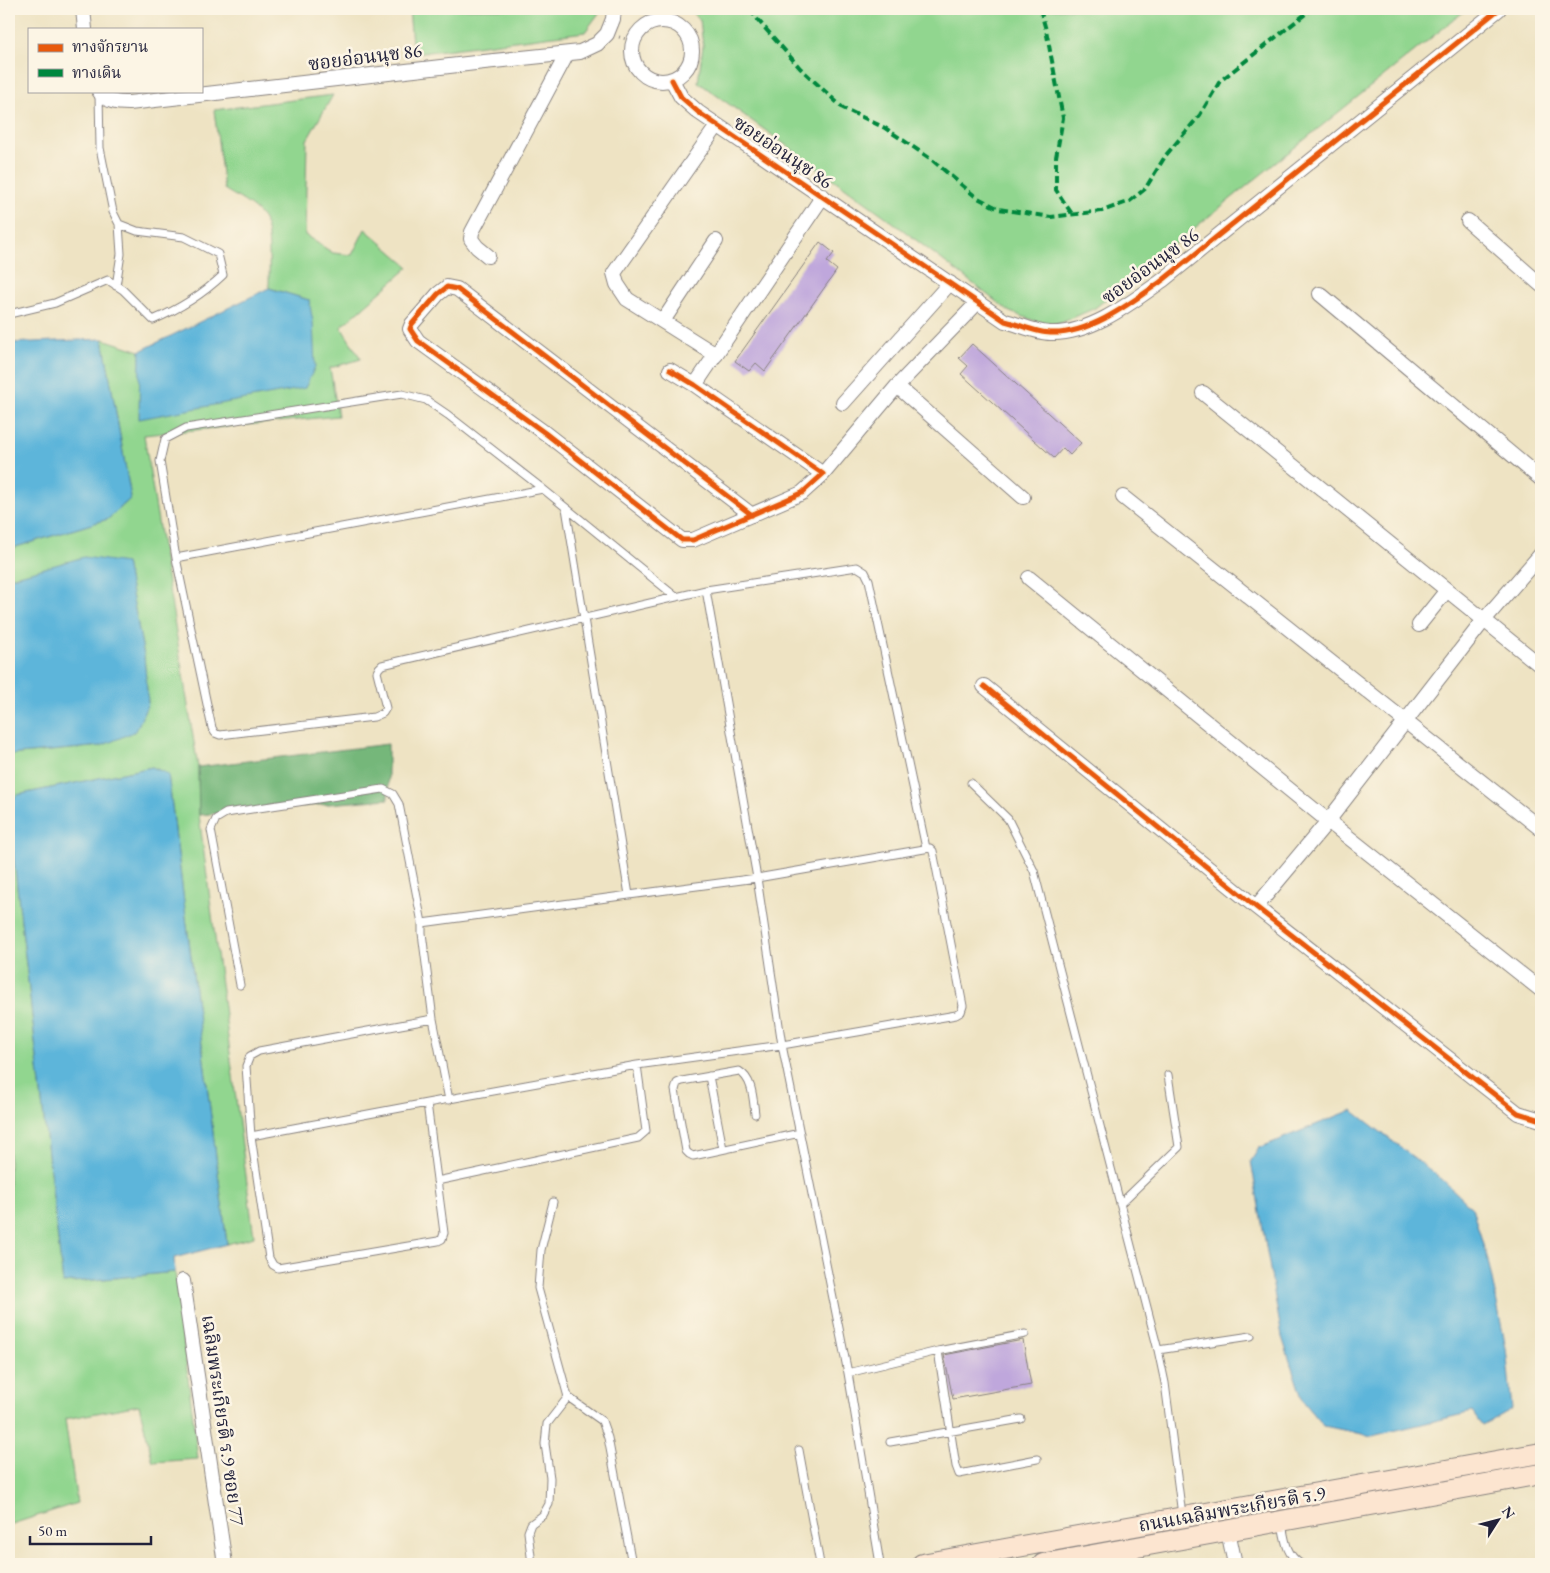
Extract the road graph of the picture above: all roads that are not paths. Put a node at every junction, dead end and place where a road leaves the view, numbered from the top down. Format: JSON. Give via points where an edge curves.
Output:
{"nodes":[{"id":1,"x":83,"y":9,"type":"edge"},
{"id":2,"x":614,"y":9,"type":"edge"},
{"id":3,"x":1499,"y":9,"type":"edge"},
{"id":4,"x":86,"y":28,"type":"edge"},
{"id":5,"x":567,"y":54,"type":"junction"},
{"id":6,"x":672,"y":80,"type":"junction"},
{"id":7,"x":99,"y":92,"type":"edge"},
{"id":8,"x":100,"y":92,"type":"edge"},
{"id":9,"x":717,"y":126,"type":"junction"},
{"id":10,"x":823,"y":196,"type":"junction"},
{"id":11,"x":1468,"y":221,"type":"dead end"},
{"id":12,"x":119,"y":224,"type":"junction"},
{"id":13,"x":716,"y":241,"type":"dead end"},
{"id":14,"x":488,"y":256,"type":"dead end"},
{"id":15,"x":950,"y":283,"type":"junction"},
{"id":16,"x":1541,"y":285,"type":"edge"},
{"id":17,"x":116,"y":286,"type":"junction"},
{"id":18,"x":1320,"y":294,"type":"dead end"},
{"id":19,"x":978,"y":302,"type":"junction"},
{"id":20,"x":9,"y":314,"type":"edge"},
{"id":21,"x":663,"y":321,"type":"junction"},
{"id":22,"x":716,"y":355,"type":"junction"},
{"id":23,"x":670,"y":370,"type":"dead end"},
{"id":24,"x":695,"y":385,"type":"junction"},
{"id":25,"x":897,"y":386,"type":"junction"},
{"id":26,"x":1203,"y":393,"type":"dead end"},
{"id":27,"x":843,"y":403,"type":"dead end"},
{"id":28,"x":822,"y":474,"type":"junction"},
{"id":29,"x":1541,"y":479,"type":"edge"},
{"id":30,"x":543,"y":489,"type":"junction"},
{"id":31,"x":1024,"y":496,"type":"dead end"},
{"id":32,"x":1123,"y":497,"type":"dead end"},
{"id":33,"x":566,"y":508,"type":"junction"},
{"id":34,"x":752,"y":515,"type":"junction"},
{"id":35,"x":1541,"y":554,"type":"edge"},
{"id":36,"x":176,"y":558,"type":"junction"},
{"id":37,"x":1029,"y":578,"type":"dead end"},
{"id":38,"x":706,"y":590,"type":"junction"},
{"id":39,"x":1447,"y":590,"type":"junction"},
{"id":40,"x":676,"y":597,"type":"junction"},
{"id":41,"x":584,"y":618,"type":"junction"},
{"id":42,"x":1484,"y":620,"type":"junction"},
{"id":43,"x":1419,"y":625,"type":"dead end"},
{"id":44,"x":1541,"y":666,"type":"edge"},
{"id":45,"x":984,"y":686,"type":"dead end"},
{"id":46,"x":1405,"y":722,"type":"junction"},
{"id":47,"x":971,"y":783,"type":"dead end"},
{"id":48,"x":1328,"y":821,"type":"junction"},
{"id":49,"x":1541,"y":829,"type":"edge"},
{"id":50,"x":926,"y":848,"type":"junction"},
{"id":51,"x":758,"y":878,"type":"junction"},
{"id":52,"x":630,"y":896,"type":"junction"},
{"id":53,"x":1256,"y":908,"type":"junction"},
{"id":54,"x":422,"y":923,"type":"junction"},
{"id":55,"x":240,"y":985,"type":"dead end"},
{"id":56,"x":1541,"y":990,"type":"edge"},
{"id":57,"x":433,"y":1019,"type":"junction"},
{"id":58,"x":782,"y":1045,"type":"junction"},
{"id":59,"x":637,"y":1066,"type":"junction"},
{"id":60,"x":1168,"y":1075,"type":"dead end"},
{"id":61,"x":709,"y":1076,"type":"junction"},
{"id":62,"x":449,"y":1100,"type":"junction"},
{"id":63,"x":427,"y":1103,"type":"junction"},
{"id":64,"x":755,"y":1114,"type":"dead end"},
{"id":65,"x":1541,"y":1120,"type":"edge"},
{"id":66,"x":800,"y":1133,"type":"junction"},
{"id":67,"x":250,"y":1136,"type":"junction"},
{"id":68,"x":723,"y":1150,"type":"junction"},
{"id":69,"x":437,"y":1181,"type":"junction"},
{"id":70,"x":553,"y":1202,"type":"dead end"},
{"id":71,"x":1120,"y":1204,"type":"junction"},
{"id":72,"x":183,"y":1281,"type":"dead end"},
{"id":73,"x":1026,"y":1334,"type":"dead end"},
{"id":74,"x":1251,"y":1336,"type":"dead end"},
{"id":75,"x":1158,"y":1350,"type":"junction"},
{"id":76,"x":938,"y":1352,"type":"junction"},
{"id":77,"x":848,"y":1373,"type":"junction"},
{"id":78,"x":568,"y":1397,"type":"junction"},
{"id":79,"x":1021,"y":1419,"type":"dead end"},
{"id":80,"x":950,"y":1433,"type":"junction"},
{"id":81,"x":890,"y":1442,"type":"dead end"},
{"id":82,"x":799,"y":1450,"type":"dead end"},
{"id":83,"x":1541,"y":1453,"type":"edge"},
{"id":84,"x":1037,"y":1459,"type":"dead end"},
{"id":85,"x":1541,"y":1474,"type":"edge"},
{"id":86,"x":1183,"y":1518,"type":"junction"},
{"id":87,"x":1281,"y":1521,"type":"junction"},
{"id":88,"x":1228,"y":1531,"type":"junction"},
{"id":89,"x":225,"y":1564,"type":"edge"},
{"id":90,"x":532,"y":1564,"type":"edge"},
{"id":91,"x":632,"y":1564,"type":"edge"},
{"id":92,"x":820,"y":1564,"type":"edge"},
{"id":93,"x":880,"y":1564,"type":"edge"},
{"id":94,"x":922,"y":1564,"type":"edge"},
{"id":95,"x":1043,"y":1564,"type":"edge"},
{"id":96,"x":1235,"y":1564,"type":"edge"},
{"id":97,"x":1302,"y":1564,"type":"edge"}],
"edges":[{"from":1,"to":4,"type":"street"},
{"from":2,"to":5,"type":"street","name":"ซอยอ่อนนุช 86","via":[[613,19],[602,39],[580,52]]},
{"from":3,"to":19,"type":"street","name":"ซอยอ่อนนุช 86","via":[[1163,280],[1118,311],[1076,330],[1049,333],[1005,321]]},
{"from":5,"to":8,"type":"street","name":"ซอยอ่อนนุช 86","via":[[129,103],[117,103]]},
{"from":5,"to":14,"type":"street","via":[[472,232],[471,239]]},
{"from":6,"to":6,"type":"street","via":[[652,80],[637,69],[631,50],[645,25],[665,21],[675,23],[691,43],[692,58],[688,68]]},
{"from":6,"to":9,"type":"street","name":"ซอยอ่อนนุช 86","via":[[681,97]]},
{"from":7,"to":12,"type":"lane","via":[[100,148],[113,212]]},
{"from":9,"to":10,"type":"street","name":"ซอยอ่อนนุช 86"},
{"from":9,"to":21,"type":"street","via":[[614,273],[627,299]]},
{"from":10,"to":15,"type":"street","name":"ซอยอ่อนนุช 86"},
{"from":10,"to":22,"type":"street"},
{"from":11,"to":16,"type":"street"},
{"from":12,"to":17,"type":"lane","via":[[121,254]]},
{"from":12,"to":17,"type":"lane","via":[[137,231],[184,237],[218,254],[223,274],[180,308],[153,320]]},
{"from":13,"to":21,"type":"street"},
{"from":15,"to":19,"type":"street","name":"ซอยอ่อนนุช 86"},
{"from":15,"to":27,"type":"street"},
{"from":17,"to":20,"type":"lane","via":[[108,280],[55,303]]},
{"from":18,"to":29,"type":"street"},
{"from":19,"to":25,"type":"street"},
{"from":21,"to":22,"type":"street"},
{"from":22,"to":24,"type":"street"},
{"from":23,"to":24,"type":"street"},
{"from":24,"to":28,"type":"street"},
{"from":25,"to":28,"type":"street"},
{"from":25,"to":31,"type":"street"},
{"from":26,"to":39,"type":"street"},
{"from":28,"to":34,"type":"street","via":[[802,493]]},
{"from":30,"to":33,"type":"lane"},
{"from":30,"to":36,"type":"lane"},
{"from":30,"to":36,"type":"lane","via":[[426,400],[402,394],[186,428],[166,439],[160,461]]},
{"from":32,"to":46,"type":"street"},
{"from":33,"to":40,"type":"lane"},
{"from":33,"to":41,"type":"lane"},
{"from":34,"to":34,"type":"street","via":[[457,289],[447,287],[412,324],[410,329],[418,341],[545,433],[682,540],[693,540]]},
{"from":35,"to":42,"type":"street"},
{"from":36,"to":41,"type":"lane","via":[[212,728],[220,735],[374,717],[386,708],[378,672],[382,666]]},
{"from":37,"to":48,"type":"street"},
{"from":38,"to":40,"type":"lane"},
{"from":38,"to":50,"type":"lane","via":[[857,567],[864,572],[869,580]]},
{"from":38,"to":51,"type":"lane"},
{"from":39,"to":42,"type":"street"},
{"from":39,"to":43,"type":"street"},
{"from":40,"to":41,"type":"lane"},
{"from":41,"to":52,"type":"lane"},
{"from":42,"to":44,"type":"street"},
{"from":42,"to":46,"type":"street"},
{"from":45,"to":53,"type":"street"},
{"from":46,"to":48,"type":"street"},
{"from":46,"to":49,"type":"street"},
{"from":47,"to":71,"type":"lane","via":[[1008,819],[1034,871]]},
{"from":48,"to":53,"type":"street"},
{"from":48,"to":56,"type":"street"},
{"from":50,"to":51,"type":"lane"},
{"from":50,"to":58,"type":"lane","via":[[933,851],[963,1006],[961,1012]]},
{"from":51,"to":52,"type":"lane"},
{"from":51,"to":58,"type":"lane"},
{"from":52,"to":54,"type":"lane"},
{"from":53,"to":65,"type":"street","via":[[1518,1113]]},
{"from":54,"to":55,"type":"lane","via":[[399,804],[393,794],[383,789],[226,813],[216,819],[211,830]]},
{"from":54,"to":57,"type":"lane"},
{"from":57,"to":62,"type":"lane"},
{"from":57,"to":67,"type":"lane","via":[[259,1051],[250,1056],[246,1066]]},
{"from":58,"to":59,"type":"lane"},
{"from":58,"to":66,"type":"lane"},
{"from":59,"to":62,"type":"lane"},
{"from":59,"to":69,"type":"lane","via":[[646,1131],[638,1138]]},
{"from":60,"to":71,"type":"lane","via":[[1179,1147]]},
{"from":61,"to":64,"type":"lane","via":[[739,1071],[744,1074],[750,1084]]},
{"from":61,"to":68,"type":"lane"},
{"from":61,"to":68,"type":"lane","via":[[682,1081],[675,1090],[686,1151],[694,1156]]},
{"from":62,"to":63,"type":"lane"},
{"from":63,"to":67,"type":"lane"},
{"from":63,"to":69,"type":"lane"},
{"from":66,"to":68,"type":"lane"},
{"from":66,"to":77,"type":"lane"},
{"from":67,"to":69,"type":"lane","via":[[269,1258],[278,1268],[438,1241],[444,1233]]},
{"from":70,"to":78,"type":"lane","via":[[541,1250],[538,1288]]},
{"from":71,"to":75,"type":"lane"},
{"from":72,"to":89,"type":"street","name":"เฉลิมพระเกียรติ ร.9 ซอย 77"},
{"from":73,"to":76,"type":"lane"},
{"from":74,"to":75,"type":"lane"},
{"from":75,"to":86,"type":"lane"},
{"from":76,"to":77,"type":"lane"},
{"from":76,"to":80,"type":"lane"},
{"from":77,"to":93,"type":"lane"},
{"from":78,"to":90,"type":"lane","via":[[547,1424],[549,1504],[543,1515],[530,1524]]},
{"from":78,"to":91,"type":"lane","via":[[602,1421]]},
{"from":79,"to":80,"type":"lane"},
{"from":80,"to":81,"type":"lane"},
{"from":80,"to":84,"type":"lane","via":[[959,1474]]},
{"from":82,"to":92,"type":"lane"},
{"from":83,"to":86,"type":"main road","name":"ถนนเฉลิมพระเกียรติ ร.9"},
{"from":85,"to":87,"type":"main road","name":"ถนนเฉลิมพระเกียรติ ร.9"},
{"from":86,"to":94,"type":"main road","name":"ถนนเฉลิมพระเกียรติ ร.9"},
{"from":87,"to":88,"type":"main road","name":"ถนนเฉลิมพระเกียรติ ร.9"},
{"from":87,"to":97,"type":"lane","via":[[1287,1550]]},
{"from":88,"to":95,"type":"main road","name":"ถนนเฉลิมพระเกียรติ ร.9"},
{"from":88,"to":96,"type":"street"}]}
